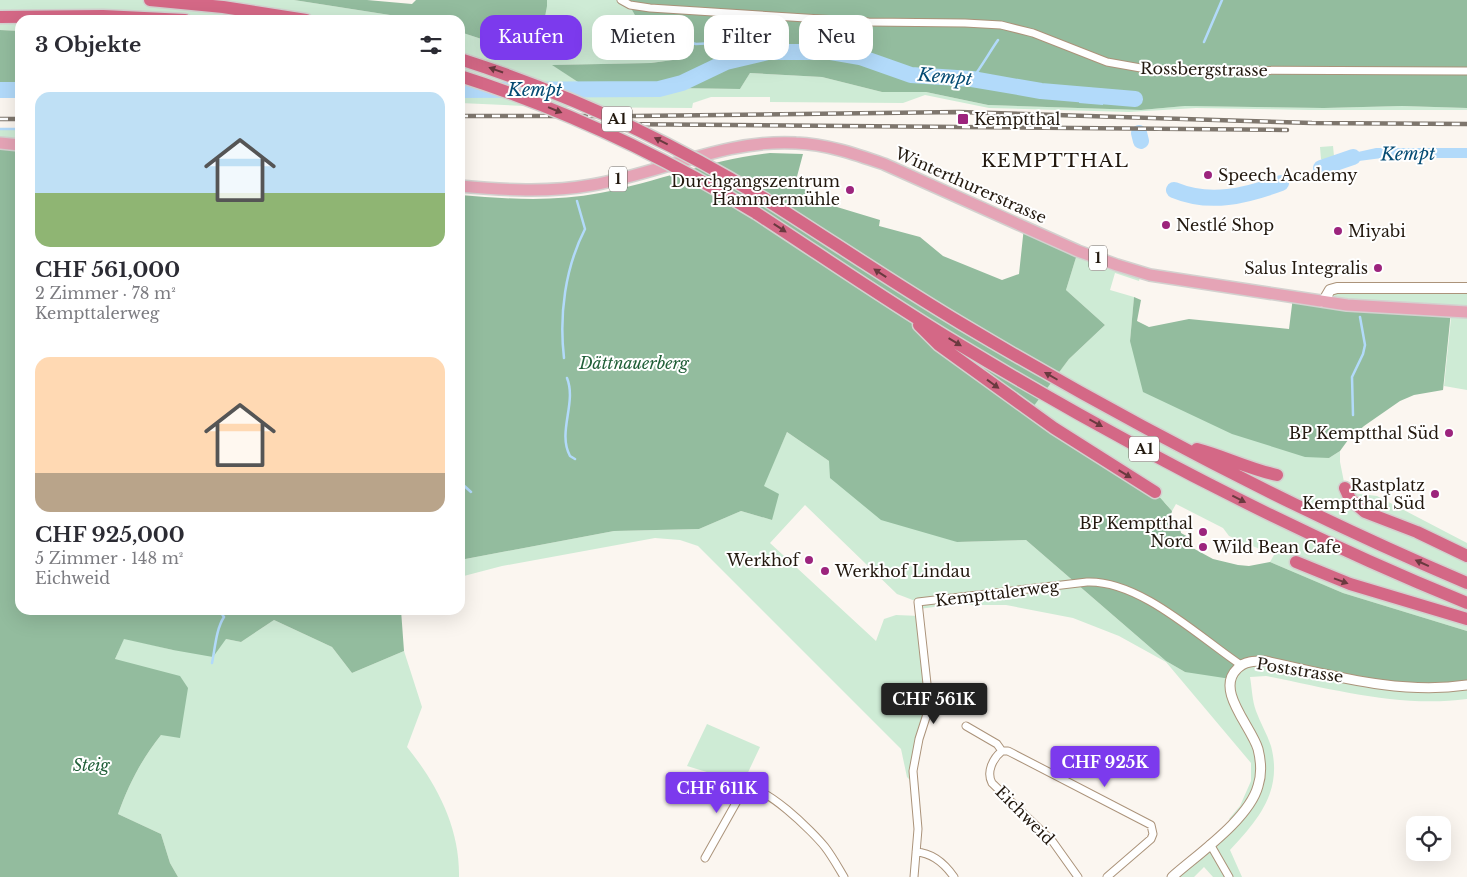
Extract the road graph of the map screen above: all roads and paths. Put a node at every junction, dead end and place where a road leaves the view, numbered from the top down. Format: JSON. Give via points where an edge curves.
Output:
{"nodes":[{"id":1,"x":150,"y":0,"type":"edge"},
{"id":2,"x":621,"y":0,"type":"edge"},
{"id":3,"x":274,"y":15,"type":"edge"},
{"id":4,"x":0,"y":17,"type":"edge"},
{"id":5,"x":15,"y":17,"type":"edge"},
{"id":6,"x":465,"y":61,"type":"edge"},
{"id":7,"x":1467,"y":71,"type":"edge"},
{"id":8,"x":465,"y":78,"type":"edge"},
{"id":9,"x":0,"y":143,"type":"edge"},
{"id":10,"x":15,"y":144,"type":"edge"},
{"id":11,"x":465,"y":186,"type":"edge"},
{"id":12,"x":1467,"y":288,"type":"edge"},
{"id":13,"x":1324,"y":302,"type":"junction"},
{"id":14,"x":899,"y":306,"type":"junction"},
{"id":15,"x":1467,"y":312,"type":"edge"},
{"id":16,"x":1171,"y":442,"type":"junction"},
{"id":17,"x":1277,"y":474,"type":"dead end"},
{"id":18,"x":1345,"y":488,"type":"dead end"},
{"id":19,"x":1155,"y":492,"type":"dead end"},
{"id":20,"x":1467,"y":556,"type":"edge"},
{"id":21,"x":1296,"y":562,"type":"dead end"},
{"id":22,"x":1467,"y":583,"type":"edge"},
{"id":23,"x":1467,"y":603,"type":"edge"},
{"id":24,"x":1467,"y":619,"type":"edge"},
{"id":25,"x":1241,"y":665,"type":"junction"},
{"id":26,"x":1467,"y":685,"type":"edge"},
{"id":27,"x":966,"y":726,"type":"dead end"},
{"id":28,"x":1002,"y":751,"type":"junction"},
{"id":29,"x":1210,"y":844,"type":"junction"},
{"id":30,"x":916,"y":852,"type":"junction"},
{"id":31,"x":705,"y":858,"type":"dead end"},
{"id":32,"x":844,"y":877,"type":"edge"},
{"id":33,"x":914,"y":877,"type":"edge"},
{"id":34,"x":954,"y":877,"type":"edge"},
{"id":35,"x":1078,"y":877,"type":"edge"},
{"id":36,"x":1107,"y":877,"type":"edge"},
{"id":37,"x":1172,"y":877,"type":"edge"},
{"id":38,"x":1229,"y":877,"type":"edge"}],
"edges":[{"from":1,"to":3,"type":"highway"},
{"from":2,"to":7,"type":"street","name":"Rossbergstrasse","via":[[650,8],[869,22],[1001,26],[1033,33],[1107,62],[1152,70]]},
{"from":4,"to":5,"type":"highway"},
{"from":16,"to":6,"type":"highway","number":"A1","one_way":true,"bridge":true,"via":[[962,324],[698,160],[612,117],[524,80]]},
{"from":8,"to":14,"type":"highway","number":"A1","one_way":true,"bridge":true,"via":[[540,104],[619,138],[690,174]]},
{"from":9,"to":10,"type":"main road"},
{"from":11,"to":13,"type":"main road","name":"Winterthurerstrasse","number":"1","via":[[520,190],[569,188],[628,177],[742,146],[812,144],[884,164],[1078,251],[1122,267],[1172,279]]},
{"from":12,"to":13,"type":"main road","via":[[1337,288],[1330,290]]},
{"from":13,"to":15,"type":"main road","name":"Winterthurerstrasse","number":"1"},
{"from":14,"to":19,"type":"highway","one_way":true,"via":[[939,345],[1014,400]]},
{"from":14,"to":23,"type":"highway","number":"A1","one_way":true,"via":[[1035,389],[1162,459],[1312,535]]},
{"from":16,"to":17,"type":"highway","number":"A1"},
{"from":22,"to":16,"type":"highway","number":"A1","one_way":true,"via":[[1306,510]]},
{"from":18,"to":20,"type":"highway","via":[[1350,499],[1364,512],[1423,534]]},
{"from":21,"to":24,"type":"highway","one_way":true,"via":[[1350,584]]},
{"from":25,"to":26,"type":"street","name":"Poststrasse","via":[[1265,661],[1405,688]]},
{"from":25,"to":29,"type":"street","name":"Poststrasse","via":[[1232,675],[1230,689],[1233,702],[1258,748],[1260,779],[1247,809]]},
{"from":25,"to":30,"type":"street","name":"Kempttalerweg","via":[[1168,612],[1122,588],[1103,583],[1087,582],[918,602],[929,702],[913,771],[917,806]]},
{"from":27,"to":28,"type":"street","via":[[997,744]]},
{"from":28,"to":35,"type":"street","name":"Eichweid","via":[[990,771],[992,783],[1053,842]]},
{"from":28,"to":36,"type":"street","via":[[1008,750],[1151,824],[1151,839]]},
{"from":29,"to":37,"type":"street","name":"Poststrasse"},
{"from":29,"to":38,"type":"street"},
{"from":30,"to":33,"type":"street","name":"Kempttalerweg"},
{"from":30,"to":34,"type":"street","via":[[936,858]]},
{"from":31,"to":32,"type":"street","via":[[747,788],[775,800],[798,819],[825,847]]}]}
